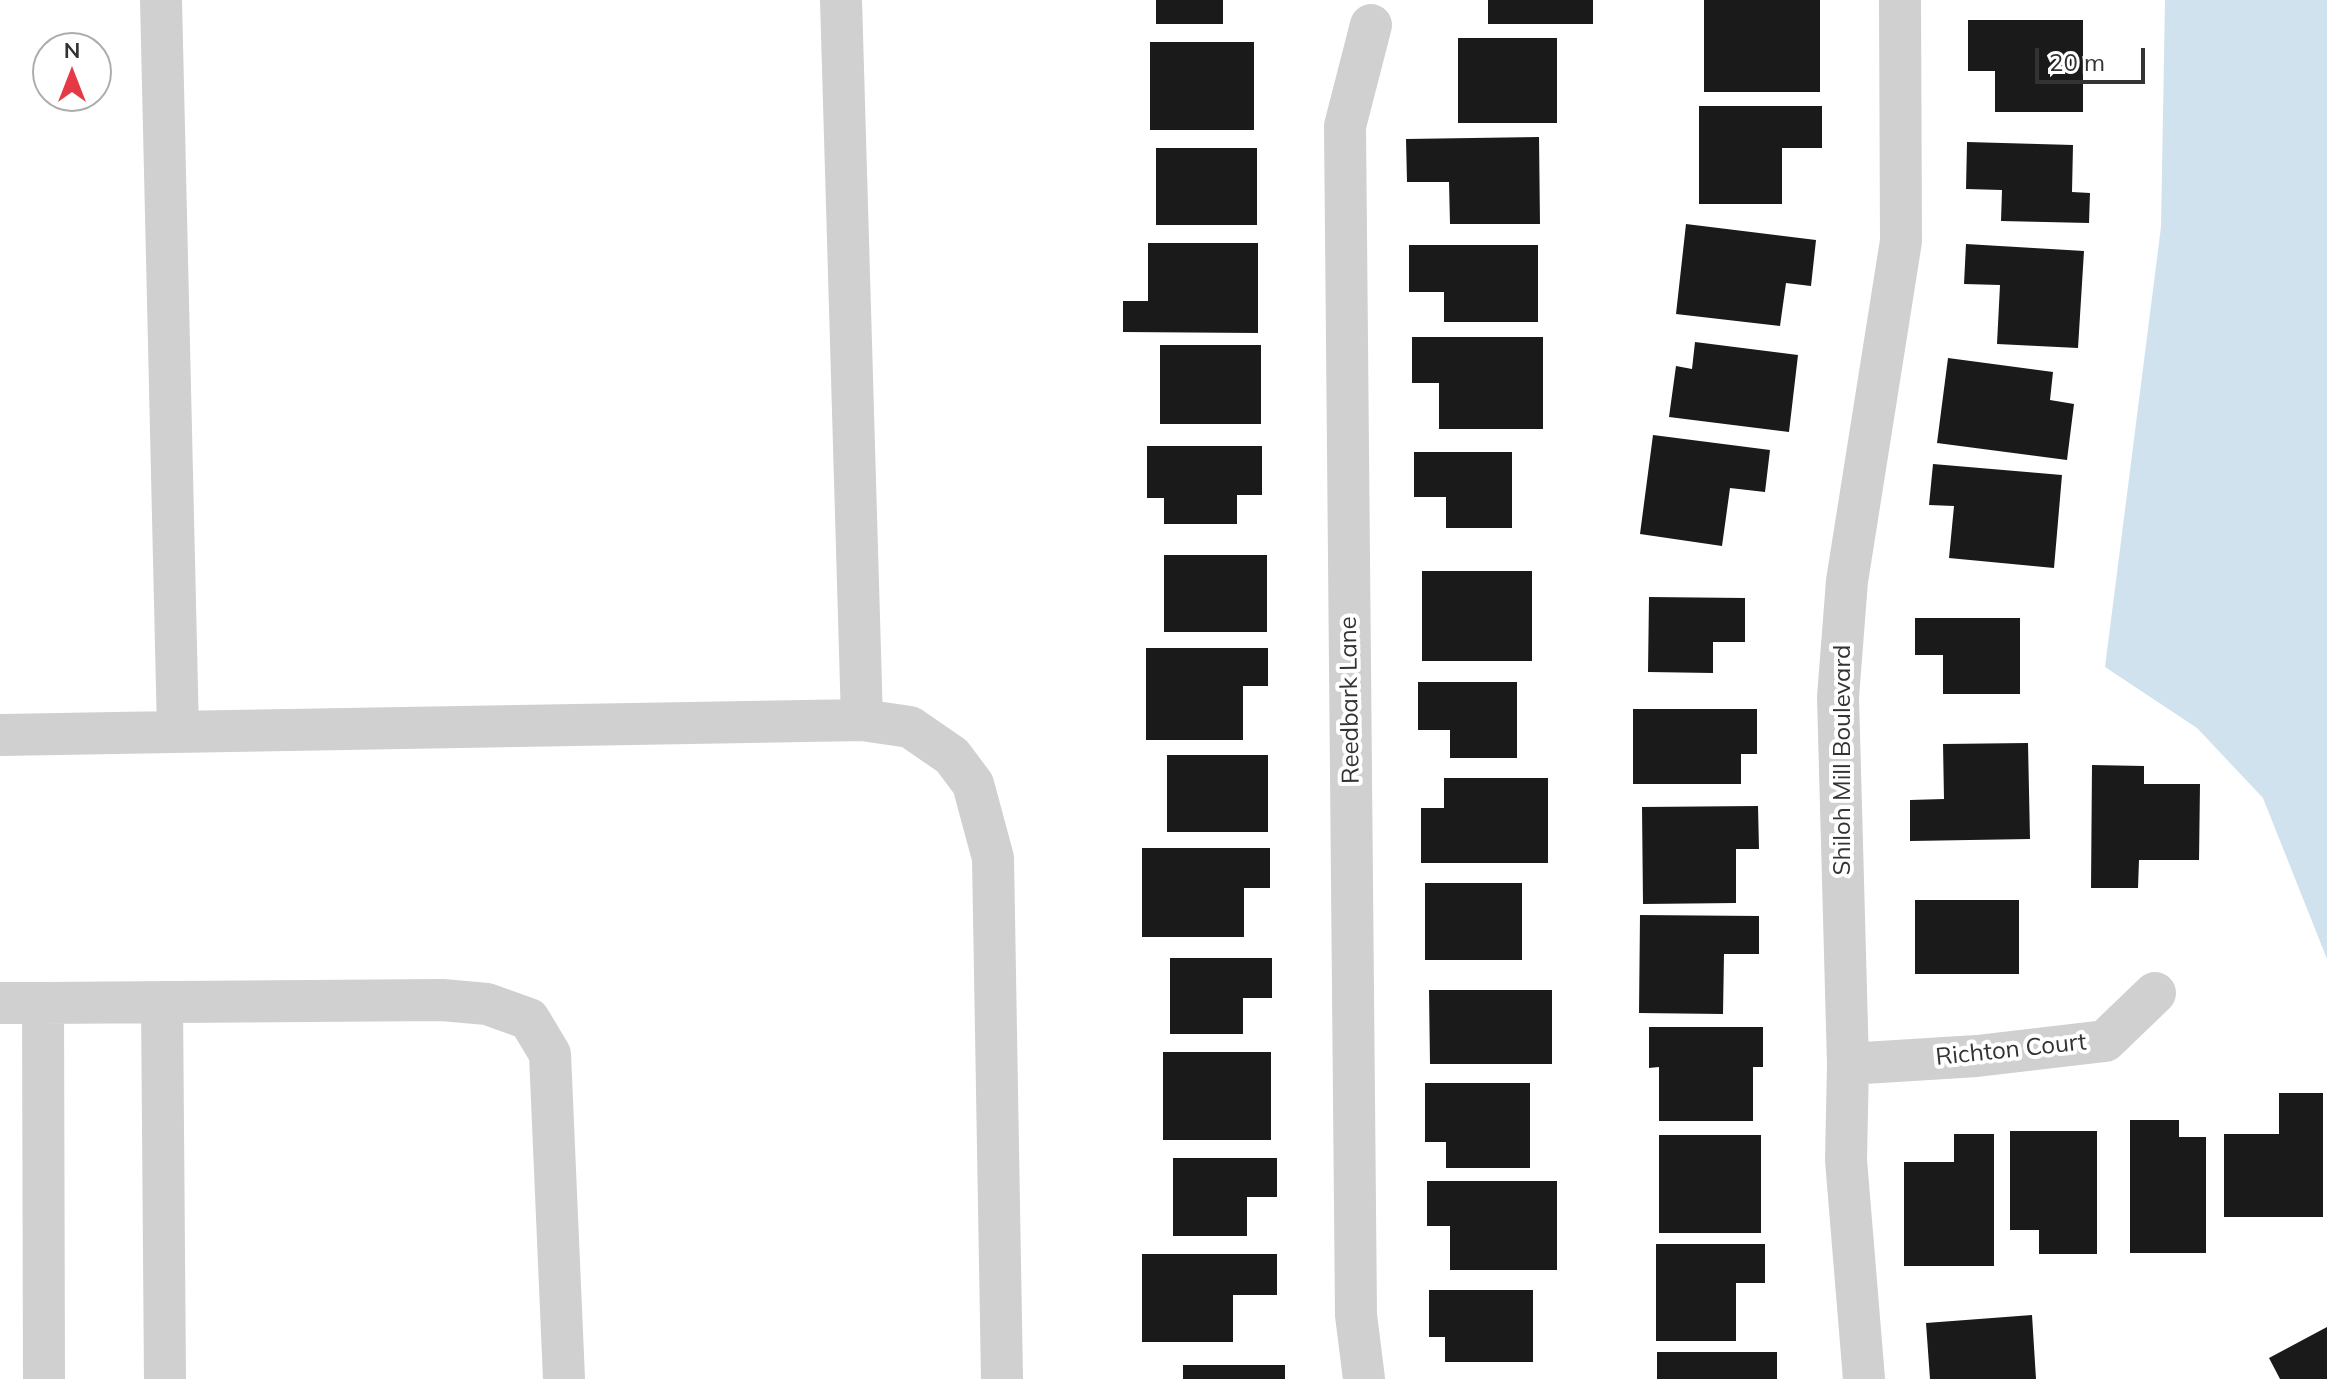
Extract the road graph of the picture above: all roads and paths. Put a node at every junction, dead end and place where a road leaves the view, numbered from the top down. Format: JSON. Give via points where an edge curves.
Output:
{"nodes":[{"id":1,"x":161,"y":0,"type":"edge"},
{"id":2,"x":841,"y":0,"type":"edge"},
{"id":3,"x":1900,"y":0,"type":"edge"},
{"id":4,"x":1371,"y":25,"type":"dead end"},
{"id":5,"x":862,"y":720,"type":"junction"},
{"id":6,"x":178,"y":732,"type":"junction"},
{"id":7,"x":1,"y":735,"type":"edge"},
{"id":8,"x":2155,"y":993,"type":"dead end"},
{"id":9,"x":162,"y":1002,"type":"junction"},
{"id":10,"x":0,"y":1003,"type":"edge"},
{"id":11,"x":43,"y":1003,"type":"junction"},
{"id":12,"x":1848,"y":1064,"type":"junction"},
{"id":13,"x":44,"y":1379,"type":"edge"},
{"id":14,"x":165,"y":1379,"type":"edge"},
{"id":15,"x":564,"y":1379,"type":"edge"},
{"id":16,"x":1002,"y":1379,"type":"edge"},
{"id":17,"x":1364,"y":1379,"type":"edge"},
{"id":18,"x":1864,"y":1379,"type":"edge"}],
"edges":[{"from":1,"to":6,"type":"street"},
{"from":2,"to":5,"type":"street"},
{"from":3,"to":12,"type":"street","name":"Shiloh Mill Boulevard","via":[[1901,241],[1847,581],[1838,697]]},
{"from":4,"to":17,"type":"street","name":"Reedbark Lane","via":[[1345,126],[1356,1315]]},
{"from":5,"to":6,"type":"street"},
{"from":5,"to":16,"type":"street","via":[[910,727],[952,756],[973,784],[993,858]]},
{"from":6,"to":7,"type":"street"},
{"from":8,"to":12,"type":"street","name":"Richton Court","via":[[2105,1041]]},
{"from":9,"to":11,"type":"street"},
{"from":9,"to":14,"type":"street"},
{"from":9,"to":15,"type":"street","via":[[442,1000],[487,1004],[529,1019],[550,1054]]},
{"from":10,"to":11,"type":"street"},
{"from":11,"to":13,"type":"street"},
{"from":12,"to":18,"type":"street","name":"Shiloh Mill Boulevard","via":[[1846,1160]]}]}
